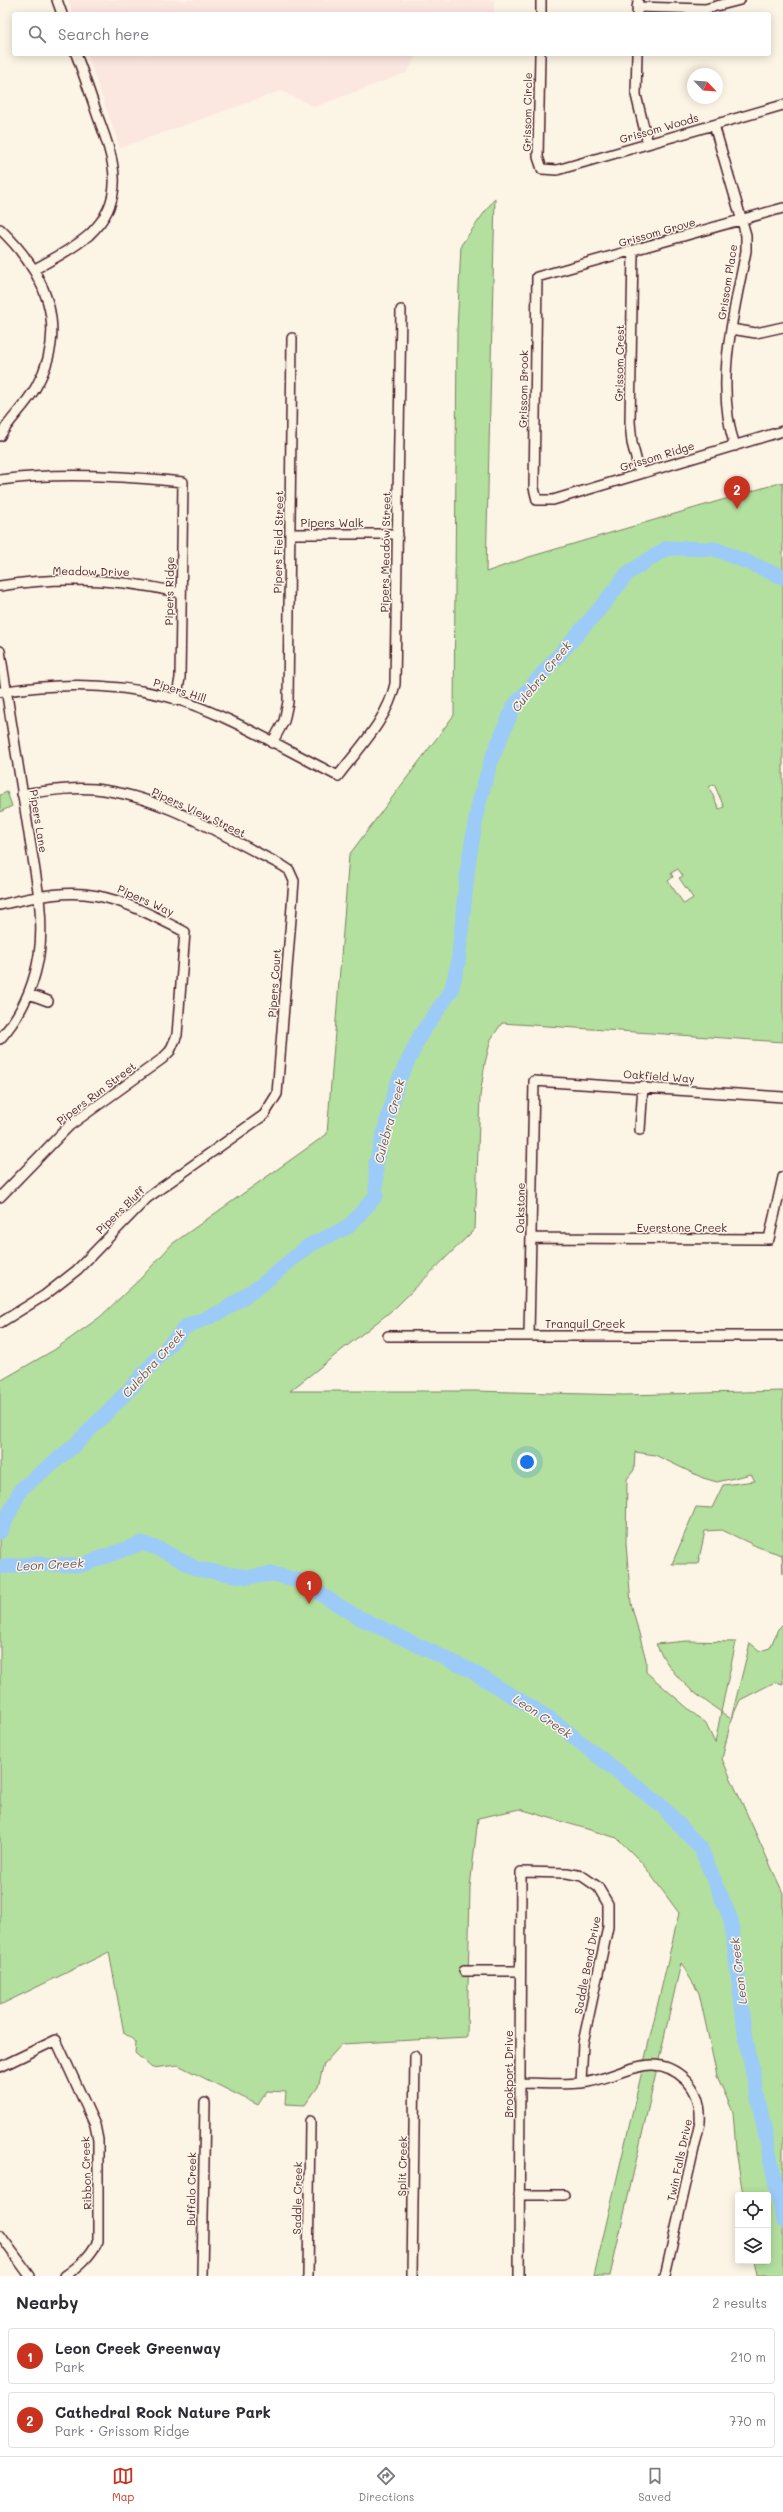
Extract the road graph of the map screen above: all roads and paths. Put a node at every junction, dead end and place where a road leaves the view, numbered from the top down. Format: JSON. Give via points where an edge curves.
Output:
{"nodes":[{"id":1,"x":57,"y":0,"type":"edge"},
{"id":2,"x":541,"y":0,"type":"edge"},
{"id":3,"x":740,"y":0,"type":"edge"},
{"id":4,"x":637,"y":7,"type":"edge"},
{"id":5,"x":61,"y":12,"type":"edge"},
{"id":6,"x":541,"y":12,"type":"edge"},
{"id":7,"x":77,"y":56,"type":"edge"},
{"id":8,"x":540,"y":56,"type":"edge"},
{"id":9,"x":637,"y":56,"type":"edge"},
{"id":10,"x":783,"y":105,"type":"edge"},
{"id":11,"x":714,"y":125,"type":"junction"},
{"id":12,"x":648,"y":144,"type":"junction"},
{"id":13,"x":542,"y":169,"type":"joint"},
{"id":14,"x":783,"y":208,"type":"edge"},
{"id":15,"x":743,"y":219,"type":"junction"},
{"id":16,"x":0,"y":229,"type":"edge"},
{"id":17,"x":633,"y":252,"type":"junction"},
{"id":18,"x":35,"y":269,"type":"junction"},
{"id":19,"x":536,"y":277,"type":"joint"},
{"id":20,"x":401,"y":310,"type":"dead end"},
{"id":21,"x":783,"y":327,"type":"edge"},
{"id":22,"x":731,"y":329,"type":"junction"},
{"id":23,"x":292,"y":338,"type":"dead end"},
{"id":24,"x":783,"y":431,"type":"edge"},
{"id":25,"x":0,"y":436,"type":"edge"},
{"id":26,"x":735,"y":446,"type":"junction"},
{"id":27,"x":640,"y":474,"type":"junction"},
{"id":28,"x":0,"y":480,"type":"edge"},
{"id":29,"x":537,"y":500,"type":"joint"},
{"id":30,"x":290,"y":534,"type":"junction"},
{"id":31,"x":398,"y":534,"type":"junction"},
{"id":32,"x":0,"y":586,"type":"edge"},
{"id":33,"x":181,"y":593,"type":"junction"},
{"id":34,"x":0,"y":652,"type":"edge"},
{"id":35,"x":3,"y":692,"type":"edge"},
{"id":36,"x":176,"y":700,"type":"junction"},
{"id":37,"x":272,"y":744,"type":"junction"},
{"id":38,"x":338,"y":776,"type":"joint"},
{"id":39,"x":22,"y":794,"type":"junction"},
{"id":40,"x":289,"y":870,"type":"joint"},
{"id":41,"x":38,"y":896,"type":"junction"},
{"id":42,"x":0,"y":906,"type":"edge"},
{"id":43,"x":29,"y":994,"type":"junction"},
{"id":44,"x":48,"y":1001,"type":"dead end"},
{"id":45,"x":0,"y":1039,"type":"edge"},
{"id":46,"x":174,"y":1043,"type":"joint"},
{"id":47,"x":534,"y":1081,"type":"joint"},
{"id":48,"x":643,"y":1086,"type":"junction"},
{"id":49,"x":783,"y":1097,"type":"edge"},
{"id":50,"x":275,"y":1100,"type":"joint"},
{"id":51,"x":640,"y":1130,"type":"dead end"},
{"id":52,"x":783,"y":1176,"type":"edge"},
{"id":53,"x":0,"y":1197,"type":"edge"},
{"id":54,"x":531,"y":1238,"type":"junction"},
{"id":55,"x":0,"y":1323,"type":"edge"},
{"id":56,"x":529,"y":1335,"type":"junction"},
{"id":57,"x":388,"y":1336,"type":"dead end"},
{"id":58,"x":783,"y":1336,"type":"edge"},
{"id":59,"x":521,"y":1872,"type":"joint"},
{"id":60,"x":464,"y":1970,"type":"dead end"},
{"id":61,"x":520,"y":1971,"type":"junction"},
{"id":62,"x":415,"y":2056,"type":"dead end"},
{"id":63,"x":0,"y":2067,"type":"edge"},
{"id":64,"x":520,"y":2083,"type":"junction"},
{"id":65,"x":580,"y":2083,"type":"junction"},
{"id":66,"x":205,"y":2103,"type":"dead end"},
{"id":67,"x":310,"y":2121,"type":"dead end"},
{"id":68,"x":519,"y":2195,"type":"junction"},
{"id":69,"x":564,"y":2195,"type":"dead end"},
{"id":70,"x":0,"y":2235,"type":"edge"},
{"id":71,"x":30,"y":2276,"type":"edge"},
{"id":72,"x":65,"y":2276,"type":"edge"},
{"id":73,"x":202,"y":2276,"type":"edge"},
{"id":74,"x":308,"y":2276,"type":"edge"},
{"id":75,"x":412,"y":2276,"type":"edge"},
{"id":76,"x":519,"y":2276,"type":"edge"},
{"id":77,"x":665,"y":2276,"type":"edge"}],
"edges":[{"from":1,"to":5,"type":"street"},
{"from":2,"to":6,"type":"street"},
{"from":3,"to":4,"type":"street","via":[[705,9]]},
{"from":7,"to":18,"type":"street","via":[[110,149],[114,187],[106,212],[92,232]]},
{"from":8,"to":13,"type":"street","name":"Grissom Circle","via":[[538,157]]},
{"from":9,"to":12,"type":"street","via":[[636,95]]},
{"from":10,"to":11,"type":"street","name":"Grissom Woods"},
{"from":11,"to":12,"type":"street","name":"Grissom Woods"},
{"from":11,"to":15,"type":"street","name":"Grissom Place"},
{"from":12,"to":13,"type":"street","name":"Grissom Woods","via":[[557,170]]},
{"from":14,"to":15,"type":"street","name":"Grissom Grove"},
{"from":15,"to":17,"type":"street","name":"Grissom Grove"},
{"from":15,"to":22,"type":"street","name":"Grissom Place","via":[[746,251]]},
{"from":16,"to":18,"type":"street"},
{"from":17,"to":19,"type":"street","name":"Grissom Grove"},
{"from":17,"to":27,"type":"street","name":"Grissom Crest","via":[[630,422],[632,443]]},
{"from":18,"to":25,"type":"street","via":[[48,303],[52,329],[50,348],[46,365],[35,388]]},
{"from":19,"to":29,"type":"street","name":"Grissom Brook","via":[[534,488]]},
{"from":20,"to":31,"type":"street","name":"Pipers Meadow Street"},
{"from":21,"to":22,"type":"street","via":[[756,333]]},
{"from":22,"to":26,"type":"street","name":"Grissom Place","via":[[727,402],[728,425]]},
{"from":23,"to":30,"type":"street","name":"Pipers Field Street"},
{"from":24,"to":26,"type":"street","name":"Grissom Ridge"},
{"from":26,"to":27,"type":"street","name":"Grissom Ridge"},
{"from":27,"to":29,"type":"street","name":"Grissom Ridge","via":[[553,500]]},
{"from":28,"to":33,"type":"street","name":"Pipers Ridge","via":[[109,475],[183,482]]},
{"from":30,"to":31,"type":"street","name":"Pipers Walk"},
{"from":30,"to":37,"type":"street","name":"Pipers Field Street","via":[[288,702],[284,721]]},
{"from":31,"to":38,"type":"street","name":"Pipers Meadow Street","via":[[396,676],[393,692],[383,715]]},
{"from":32,"to":33,"type":"street","name":"Meadow Drive","via":[[61,581],[111,581],[143,584]]},
{"from":33,"to":36,"type":"street","name":"Pipers Ridge","via":[[180,678]]},
{"from":34,"to":35,"type":"street","name":"Pipers Lane"},
{"from":35,"to":36,"type":"street","name":"Pipers Hill","via":[[59,685],[95,685],[130,689]]},
{"from":35,"to":39,"type":"street","name":"Pipers Lane"},
{"from":36,"to":37,"type":"street","name":"Pipers Hill","via":[[198,707]]},
{"from":37,"to":38,"type":"street","name":"Pipers Hill"},
{"from":39,"to":40,"type":"street","name":"Pipers View Street","via":[[70,788],[94,789],[141,798],[175,811]]},
{"from":39,"to":41,"type":"street","name":"Pipers Lane"},
{"from":40,"to":50,"type":"street","name":"Pipers Court","via":[[294,881]]},
{"from":41,"to":42,"type":"street","name":"Pipers Way"},
{"from":41,"to":43,"type":"street","name":"Pipers Lane","via":[[39,954]]},
{"from":41,"to":46,"type":"street","name":"Pipers Way","via":[[76,892],[105,896],[134,905],[186,932],[177,1035]]},
{"from":43,"to":44,"type":"street"},
{"from":43,"to":45,"type":"street","name":"Pipers Lane"},
{"from":46,"to":53,"type":"street","name":"Pipers Run Street","via":[[162,1059],[69,1126]]},
{"from":47,"to":48,"type":"street","name":"Oakfield Way"},
{"from":47,"to":54,"type":"street","name":"Oakstone"},
{"from":48,"to":49,"type":"street","name":"Oakfield Way"},
{"from":48,"to":51,"type":"street"},
{"from":50,"to":55,"type":"street","name":"Pipers Bluff","via":[[264,1115],[148,1198],[77,1270],[46,1295]]},
{"from":52,"to":54,"type":"street","name":"Everstone Creek","via":[[769,1239]]},
{"from":54,"to":56,"type":"street","name":"Oakstone"},
{"from":56,"to":57,"type":"street","name":"Tranquil Creek"},
{"from":56,"to":58,"type":"street","name":"Tranquil Creek"},
{"from":59,"to":61,"type":"street","name":"Brookport Drive"},
{"from":59,"to":65,"type":"street","name":"Saddle Bend Drive","via":[[576,1874],[593,1882],[608,1904],[609,1919],[583,2043]]},
{"from":60,"to":61,"type":"street"},
{"from":61,"to":64,"type":"street","name":"Brookport Drive"},
{"from":62,"to":75,"type":"street","name":"Split Creek"},
{"from":63,"to":72,"type":"street","name":"Ribbon Creek","via":[[56,2040],[92,2118],[98,2140],[98,2241],[84,2262]]},
{"from":64,"to":65,"type":"street","name":"Twin Falls Drive"},
{"from":64,"to":68,"type":"street","name":"Brookport Drive"},
{"from":65,"to":77,"type":"street","name":"Twin Falls Drive","via":[[641,2065],[657,2065],[670,2068],[681,2075],[695,2092],[701,2111],[700,2122]]},
{"from":66,"to":73,"type":"street","name":"Buffalo Creek"},
{"from":67,"to":74,"type":"street","name":"Saddle Creek"},
{"from":68,"to":69,"type":"street"},
{"from":68,"to":76,"type":"street","name":"Brookport Drive"},
{"from":70,"to":71,"type":"street"}]}
